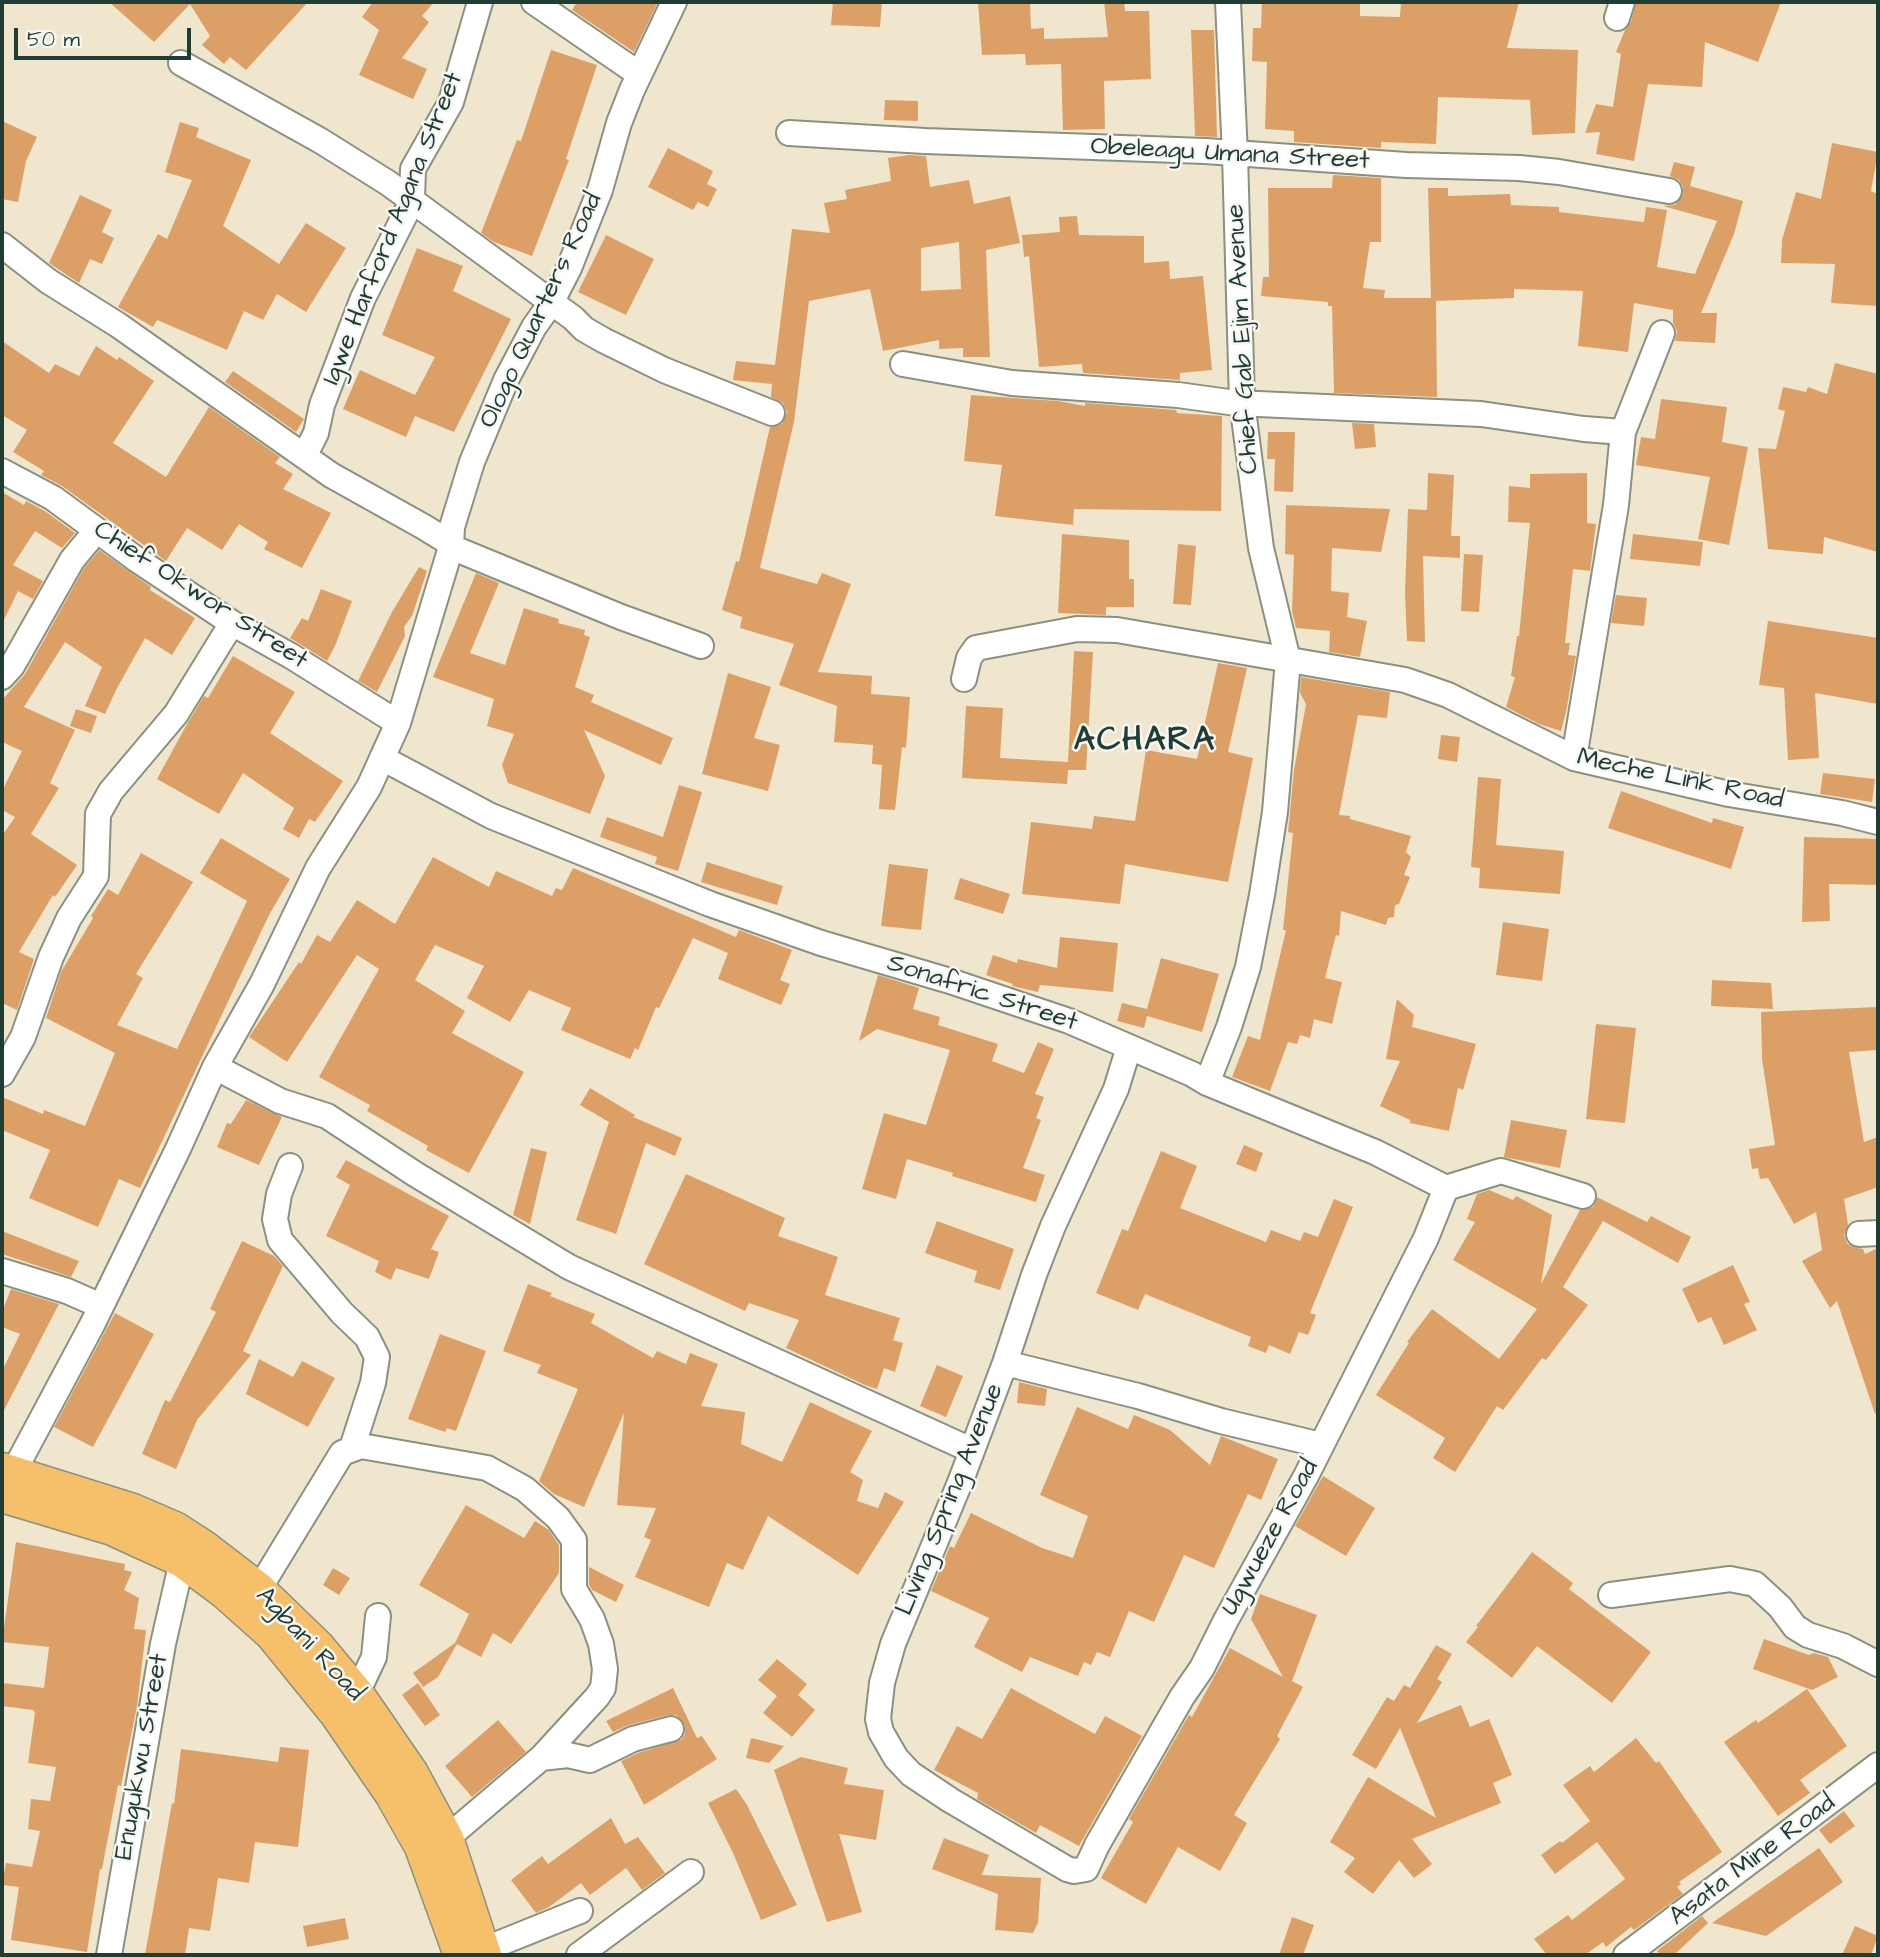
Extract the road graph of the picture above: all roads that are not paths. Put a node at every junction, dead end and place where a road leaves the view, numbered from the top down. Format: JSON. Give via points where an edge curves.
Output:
{"nodes":[{"id":1,"x":480,"y":2,"type":"edge"},
{"id":2,"x":534,"y":2,"type":"edge"},
{"id":3,"x":674,"y":2,"type":"edge"},
{"id":4,"x":1228,"y":2,"type":"edge"},
{"id":5,"x":181,"y":63,"type":"dead end"},
{"id":6,"x":639,"y":74,"type":"junction"},
{"id":7,"x":789,"y":133,"type":"dead end"},
{"id":8,"x":1235,"y":155,"type":"junction"},
{"id":9,"x":1668,"y":191,"type":"dead end"},
{"id":10,"x":412,"y":201,"type":"junction"},
{"id":11,"x":2,"y":245,"type":"edge"},
{"id":12,"x":551,"y":303,"type":"junction"},
{"id":13,"x":1662,"y":333,"type":"dead end"},
{"id":14,"x":903,"y":363,"type":"dead end"},
{"id":15,"x":1242,"y":402,"type":"junction"},
{"id":16,"x":772,"y":413,"type":"dead end"},
{"id":17,"x":1623,"y":432,"type":"junction"},
{"id":18,"x":305,"y":455,"type":"junction"},
{"id":19,"x":2,"y":471,"type":"edge"},
{"id":20,"x":96,"y":531,"type":"junction"},
{"id":21,"x":452,"y":547,"type":"junction"},
{"id":22,"x":232,"y":622,"type":"junction"},
{"id":23,"x":701,"y":646,"type":"dead end"},
{"id":24,"x":1288,"y":660,"type":"junction"},
{"id":25,"x":2,"y":677,"type":"edge"},
{"id":26,"x":964,"y":680,"type":"dead end"},
{"id":27,"x":398,"y":723,"type":"junction"},
{"id":28,"x":382,"y":758,"type":"junction"},
{"id":29,"x":1574,"y":758,"type":"junction"},
{"id":30,"x":1878,"y":822,"type":"edge"},
{"id":31,"x":1129,"y":1047,"type":"junction"},
{"id":32,"x":215,"y":1067,"type":"junction"},
{"id":33,"x":2,"y":1074,"type":"edge"},
{"id":34,"x":1208,"y":1083,"type":"junction"},
{"id":35,"x":290,"y":1166,"type":"dead end"},
{"id":36,"x":1446,"y":1188,"type":"junction"},
{"id":37,"x":1583,"y":1196,"type":"dead end"},
{"id":38,"x":2,"y":1271,"type":"edge"},
{"id":39,"x":101,"y":1307,"type":"junction"},
{"id":40,"x":1005,"y":1363,"type":"junction"},
{"id":41,"x":1321,"y":1446,"type":"junction"},
{"id":42,"x":352,"y":1448,"type":"junction"},
{"id":43,"x":971,"y":1450,"type":"junction"},
{"id":44,"x":5,"y":1482,"type":"edge"},
{"id":45,"x":182,"y":1561,"type":"junction"},
{"id":46,"x":259,"y":1588,"type":"junction"},
{"id":47,"x":1611,"y":1595,"type":"dead end"},
{"id":48,"x":378,"y":1616,"type":"dead end"},
{"id":49,"x":1878,"y":1664,"type":"edge"},
{"id":50,"x":357,"y":1693,"type":"junction"},
{"id":51,"x":671,"y":1730,"type":"dead end"},
{"id":52,"x":541,"y":1758,"type":"junction"},
{"id":53,"x":1878,"y":1765,"type":"edge"},
{"id":54,"x":447,"y":1838,"type":"junction"},
{"id":55,"x":1074,"y":1871,"type":"joint"},
{"id":56,"x":691,"y":1872,"type":"dead end"},
{"id":57,"x":580,"y":1911,"type":"dead end"},
{"id":58,"x":476,"y":1953,"type":"edge"},
{"id":59,"x":109,"y":1955,"type":"edge"},
{"id":60,"x":579,"y":1955,"type":"edge"},
{"id":61,"x":1626,"y":1955,"type":"edge"}],
"edges":[{"from":1,"to":10,"type":"street","name":"Igwe Harford Agana Street","via":[[452,102],[413,169]]},
{"from":2,"to":6,"type":"street"},
{"from":3,"to":6,"type":"street","name":"Ologo Quarters Road"},
{"from":4,"to":8,"type":"street","name":"Chief Gab Ejim Avenue"},
{"from":5,"to":10,"type":"street","via":[[321,141]]},
{"from":6,"to":12,"type":"street","name":"Ologo Quarters Road","via":[[618,123],[600,190]]},
{"from":7,"to":8,"type":"street","name":"Obeleagu Umana Street"},
{"from":8,"to":9,"type":"street","name":"Obeleagu Umana Street","via":[[1519,168]]},
{"from":8,"to":15,"type":"street","name":"Chief Gab Ejim Avenue"},
{"from":10,"to":12,"type":"street"},
{"from":10,"to":18,"type":"street","name":"Igwe Harford Agana Street","via":[[363,298]]},
{"from":11,"to":18,"type":"street"},
{"from":12,"to":16,"type":"street","via":[[584,329],[630,354]]},
{"from":12,"to":21,"type":"street","name":"Ologo Quarters Road","via":[[534,327],[489,418],[452,527]]},
{"from":13,"to":17,"type":"street"},
{"from":14,"to":15,"type":"street","via":[[1012,383]]},
{"from":15,"to":17,"type":"street","via":[[1481,414]]},
{"from":15,"to":24,"type":"street","name":"Chief Gab Ejim Avenue","via":[[1261,548]]},
{"from":17,"to":29,"type":"street","via":[[1616,505]]},
{"from":18,"to":21,"type":"street"},
{"from":19,"to":20,"type":"street","name":"Chief Okwor Street","via":[[53,498]]},
{"from":20,"to":22,"type":"street","name":"Chief Okwor Street"},
{"from":20,"to":25,"type":"street","via":[[72,560]]},
{"from":21,"to":23,"type":"street"},
{"from":21,"to":27,"type":"street","name":"Ologo Quarters Road"},
{"from":22,"to":27,"type":"street","name":"Chief Okwor Street"},
{"from":22,"to":33,"type":"street","via":[[176,714],[111,791],[99,814],[96,876],[69,918],[28,1025]]},
{"from":24,"to":26,"type":"street","name":"Meche Link Road","via":[[1117,630],[1077,629],[976,648]]},
{"from":24,"to":29,"type":"street","name":"Meche Link Road","via":[[1405,680],[1448,695]]},
{"from":24,"to":34,"type":"street","name":"Chief Gab Ejim Avenue","via":[[1275,812],[1248,967]]},
{"from":27,"to":28,"type":"street","name":"Ologo Quarters Road"},
{"from":28,"to":31,"type":"street","name":"Sonafric Street","via":[[491,816],[710,904],[1069,1021]]},
{"from":28,"to":32,"type":"street","name":"Ologo Quarters Road","via":[[318,869]]},
{"from":29,"to":30,"type":"street","name":"Meche Link Road"},
{"from":31,"to":34,"type":"street","name":"Sonafric Street"},
{"from":31,"to":40,"type":"street","name":"Living Spring Avenue","via":[[1116,1089],[1034,1275]]},
{"from":32,"to":39,"type":"street","name":"Ologo Quarters Road"},
{"from":32,"to":43,"type":"street","via":[[280,1101],[327,1116],[569,1267]]},
{"from":34,"to":36,"type":"street","name":"Sonafric Street"},
{"from":35,"to":42,"type":"street","via":[[275,1219],[280,1240],[367,1337],[377,1357]]},
{"from":36,"to":37,"type":"street","via":[[1501,1171]]},
{"from":36,"to":41,"type":"street","name":"Ugwueze Road","via":[[1426,1238]]},
{"from":38,"to":39,"type":"street"},
{"from":39,"to":44,"type":"street","name":"Ologo Quarters Road"},
{"from":40,"to":41,"type":"street"},
{"from":40,"to":43,"type":"street","name":"Living Spring Avenue"},
{"from":41,"to":55,"type":"street","name":"Ugwueze Road","via":[[1202,1668],[1086,1869]]},
{"from":42,"to":46,"type":"street","via":[[342,1453]]},
{"from":42,"to":52,"type":"street","via":[[487,1468],[544,1504],[574,1540],[574,1589],[601,1644],[603,1688]]},
{"from":43,"to":55,"type":"street","name":"Living Spring Avenue","via":[[893,1644],[881,1684],[881,1732],[911,1774]]},
{"from":44,"to":45,"type":"main road","name":"Agbani Road"},
{"from":44,"to":46,"type":"main road","name":"Agbani Road","via":[[133,1510],[175,1528]]},
{"from":45,"to":58,"type":"main road","name":"Agbani Road","via":[[271,1634],[336,1714],[421,1847],[442,1899]]},
{"from":45,"to":59,"type":"street","name":"Enugukwu Street","via":[[163,1644]]},
{"from":46,"to":50,"type":"main road","name":"Agbani Road","via":[[318,1646]]},
{"from":47,"to":49,"type":"street","via":[[1730,1579],[1755,1584],[1808,1635]]},
{"from":48,"to":50,"type":"street","via":[[374,1657]]},
{"from":50,"to":54,"type":"main road","name":"Agbani Road","via":[[412,1773]]},
{"from":51,"to":52,"type":"street","via":[[633,1739],[590,1760],[568,1755]]},
{"from":52,"to":54,"type":"street"},
{"from":53,"to":61,"type":"street","name":"Asata Mine Road"},
{"from":54,"to":58,"type":"main road","name":"Agbani Road"},
{"from":56,"to":60,"type":"street"},
{"from":57,"to":58,"type":"street"}]}
